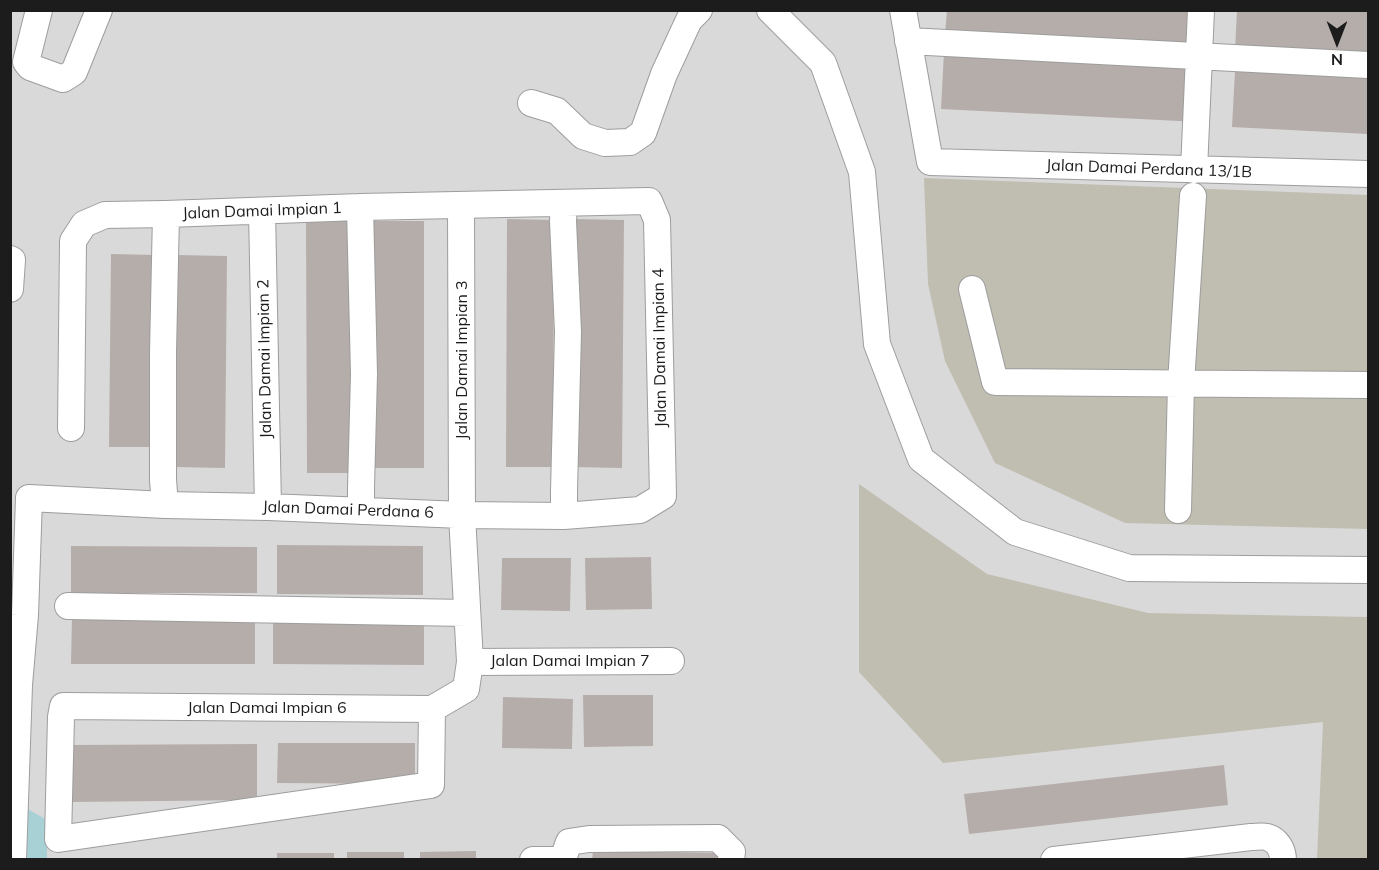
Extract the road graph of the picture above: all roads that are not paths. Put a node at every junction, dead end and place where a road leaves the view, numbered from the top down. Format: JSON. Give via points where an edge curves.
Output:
{"nodes":[{"id":1,"x":39,"y":10,"type":"edge"},
{"id":2,"x":99,"y":10,"type":"edge"},
{"id":3,"x":770,"y":10,"type":"edge"},
{"id":4,"x":903,"y":10,"type":"edge"},
{"id":5,"x":1201,"y":10,"type":"edge"},
{"id":6,"x":692,"y":14,"type":"edge"},
{"id":7,"x":909,"y":41,"type":"junction"},
{"id":8,"x":1199,"y":56,"type":"junction"},
{"id":9,"x":1368,"y":65,"type":"edge"},
{"id":10,"x":531,"y":103,"type":"dead end"},
{"id":11,"x":1194,"y":170,"type":"junction"},
{"id":12,"x":1368,"y":174,"type":"edge"},
{"id":13,"x":1193,"y":196,"type":"dead end"},
{"id":14,"x":649,"y":201,"type":"joint"},
{"id":15,"x":564,"y":203,"type":"junction"},
{"id":16,"x":461,"y":205,"type":"junction"},
{"id":17,"x":360,"y":207,"type":"junction"},
{"id":18,"x":262,"y":211,"type":"junction"},
{"id":19,"x":166,"y":214,"type":"junction"},
{"id":20,"x":10,"y":259,"type":"edge"},
{"id":21,"x":10,"y":289,"type":"edge"},
{"id":22,"x":972,"y":289,"type":"dead end"},
{"id":23,"x":1181,"y":383,"type":"junction"},
{"id":24,"x":1368,"y":385,"type":"edge"},
{"id":25,"x":71,"y":428,"type":"dead end"},
{"id":26,"x":20,"y":491,"type":"edge"},
{"id":27,"x":663,"y":496,"type":"joint"},
{"id":28,"x":165,"y":505,"type":"junction"},
{"id":29,"x":268,"y":507,"type":"junction"},
{"id":30,"x":1178,"y":510,"type":"dead end"},
{"id":31,"x":361,"y":511,"type":"junction"},
{"id":32,"x":462,"y":515,"type":"junction"},
{"id":33,"x":564,"y":516,"type":"junction"},
{"id":34,"x":1368,"y":570,"type":"edge"},
{"id":35,"x":68,"y":606,"type":"dead end"},
{"id":36,"x":467,"y":613,"type":"junction"},
{"id":37,"x":671,"y":661,"type":"dead end"},
{"id":38,"x":470,"y":662,"type":"junction"},
{"id":39,"x":15,"y":682,"type":"edge"},
{"id":40,"x":466,"y":689,"type":"joint"},
{"id":41,"x":432,"y":708,"type":"junction"},
{"id":42,"x":1282,"y":853,"type":"edge"},
{"id":43,"x":563,"y":859,"type":"edge"},
{"id":44,"x":12,"y":860,"type":"edge"},
{"id":45,"x":533,"y":860,"type":"edge"},
{"id":46,"x":731,"y":860,"type":"edge"},
{"id":47,"x":1054,"y":860,"type":"edge"}],
"edges":[{"from":1,"to":2,"type":"street","via":[[26,62],[63,79],[74,72]]},
{"from":3,"to":34,"type":"street","via":[[823,63],[861,172],[877,344],[921,459],[1015,532],[1129,568]]},
{"from":4,"to":7,"type":"street"},
{"from":5,"to":8,"type":"street"},
{"from":6,"to":10,"type":"street","via":[[664,74],[643,133],[630,142],[605,143],[583,136],[557,111]]},
{"from":7,"to":8,"type":"street"},
{"from":7,"to":11,"type":"street","name":"Jalan Damai Perdana 13/1B","via":[[930,162]]},
{"from":8,"to":9,"type":"street"},
{"from":8,"to":11,"type":"street"},
{"from":11,"to":12,"type":"street","name":"Jalan Damai Perdana 13/1B"},
{"from":13,"to":23,"type":"street"},
{"from":14,"to":15,"type":"street","name":"Jalan Damai Impian 1"},
{"from":14,"to":27,"type":"street","name":"Jalan Damai Impian 4","via":[[657,219]]},
{"from":15,"to":16,"type":"street","name":"Jalan Damai Impian 1"},
{"from":15,"to":33,"type":"street","via":[[568,332]]},
{"from":16,"to":17,"type":"street","name":"Jalan Damai Impian 1"},
{"from":16,"to":32,"type":"street","name":"Jalan Damai Impian 3"},
{"from":17,"to":18,"type":"street","name":"Jalan Damai Impian 1"},
{"from":17,"to":31,"type":"street","via":[[364,374]]},
{"from":18,"to":19,"type":"street","name":"Jalan Damai Impian 1"},
{"from":18,"to":29,"type":"street","name":"Jalan Damai Impian 2"},
{"from":19,"to":25,"type":"street","name":"Jalan Damai Impian 1","via":[[105,215],[84,224],[72,241]]},
{"from":19,"to":28,"type":"street"},
{"from":20,"to":21,"type":"street"},
{"from":22,"to":23,"type":"street","via":[[995,382]]},
{"from":23,"to":24,"type":"street"},
{"from":23,"to":30,"type":"street"},
{"from":26,"to":28,"type":"street","name":"Jalan Damai Perdana 6"},
{"from":26,"to":39,"type":"street","via":[[25,615]]},
{"from":27,"to":33,"type":"street","name":"Jalan Damai Perdana 6","via":[[640,510]]},
{"from":28,"to":29,"type":"street","name":"Jalan Damai Perdana 6"},
{"from":29,"to":31,"type":"street","name":"Jalan Damai Perdana 6"},
{"from":31,"to":32,"type":"street","name":"Jalan Damai Perdana 6"},
{"from":32,"to":33,"type":"street","name":"Jalan Damai Perdana 6"},
{"from":32,"to":36,"type":"street","name":"Jalan Damai Impian 3"},
{"from":35,"to":36,"type":"street"},
{"from":36,"to":38,"type":"street","name":"Jalan Damai Impian 3"},
{"from":37,"to":38,"type":"street","name":"Jalan Damai Impian 7"},
{"from":38,"to":40,"type":"street","name":"Jalan Damai Impian 3"},
{"from":39,"to":44,"type":"street"},
{"from":40,"to":41,"type":"street","name":"Jalan Damai Impian 6"},
{"from":41,"to":41,"type":"street","name":"Jalan Damai Impian 6","via":[[63,706],[58,839],[430,785]]},
{"from":42,"to":47,"type":"street","via":[[1268,837],[1251,837]]},
{"from":43,"to":45,"type":"street"},
{"from":43,"to":46,"type":"street","via":[[568,842],[588,839],[718,838],[732,852]]}]}
